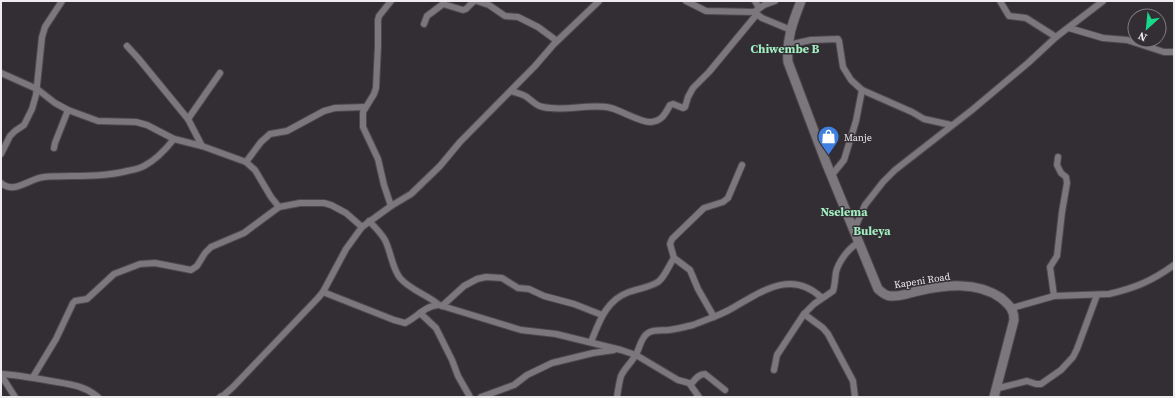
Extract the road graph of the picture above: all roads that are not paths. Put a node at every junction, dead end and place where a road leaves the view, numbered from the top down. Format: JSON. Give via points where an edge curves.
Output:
{"nodes":[{"id":1,"x":62,"y":1,"type":"edge"},
{"id":2,"x":391,"y":1,"type":"edge"},
{"id":3,"x":474,"y":1,"type":"edge"},
{"id":4,"x":477,"y":1,"type":"edge"},
{"id":5,"x":599,"y":1,"type":"edge"},
{"id":6,"x":686,"y":1,"type":"edge"},
{"id":7,"x":755,"y":1,"type":"edge"},
{"id":8,"x":775,"y":1,"type":"edge"},
{"id":9,"x":801,"y":1,"type":"edge"},
{"id":10,"x":1000,"y":1,"type":"edge"},
{"id":11,"x":1103,"y":1,"type":"edge"},
{"id":12,"x":757,"y":11,"type":"junction"},
{"id":13,"x":424,"y":24,"type":"dead end"},
{"id":14,"x":1069,"y":28,"type":"junction"},
{"id":15,"x":791,"y":30,"type":"junction"},
{"id":16,"x":1056,"y":37,"type":"junction"},
{"id":17,"x":557,"y":41,"type":"junction"},
{"id":18,"x":788,"y":45,"type":"junction"},
{"id":19,"x":127,"y":46,"type":"dead end"},
{"id":20,"x":1174,"y":52,"type":"edge"},
{"id":21,"x":1,"y":73,"type":"edge"},
{"id":22,"x":220,"y":73,"type":"dead end"},
{"id":23,"x":37,"y":89,"type":"junction"},
{"id":24,"x":862,"y":90,"type":"junction"},
{"id":25,"x":511,"y":91,"type":"junction"},
{"id":26,"x":365,"y":107,"type":"junction"},
{"id":27,"x":68,"y":110,"type":"junction"},
{"id":28,"x":188,"y":120,"type":"junction"},
{"id":29,"x":951,"y":125,"type":"junction"},
{"id":30,"x":174,"y":139,"type":"junction"},
{"id":31,"x":202,"y":146,"type":"junction"},
{"id":32,"x":54,"y":148,"type":"dead end"},
{"id":33,"x":1,"y":154,"type":"edge"},
{"id":34,"x":1058,"y":158,"type":"dead end"},
{"id":35,"x":246,"y":162,"type":"junction"},
{"id":36,"x":742,"y":165,"type":"dead end"},
{"id":37,"x":831,"y":176,"type":"junction"},
{"id":38,"x":1,"y":183,"type":"edge"},
{"id":39,"x":391,"y":206,"type":"junction"},
{"id":40,"x":279,"y":207,"type":"junction"},
{"id":41,"x":369,"y":221,"type":"junction"},
{"id":42,"x":362,"y":227,"type":"junction"},
{"id":43,"x":854,"y":230,"type":"junction"},
{"id":44,"x":860,"y":242,"type":"junction"},
{"id":45,"x":674,"y":258,"type":"junction"},
{"id":46,"x":1174,"y":265,"type":"edge"},
{"id":47,"x":323,"y":292,"type":"junction"},
{"id":48,"x":1097,"y":295,"type":"junction"},
{"id":49,"x":1054,"y":296,"type":"junction"},
{"id":50,"x":822,"y":298,"type":"junction"},
{"id":51,"x":441,"y":305,"type":"junction"},
{"id":52,"x":1012,"y":308,"type":"junction"},
{"id":53,"x":420,"y":313,"type":"junction"},
{"id":54,"x":804,"y":314,"type":"junction"},
{"id":55,"x":602,"y":315,"type":"junction"},
{"id":56,"x":714,"y":317,"type":"junction"},
{"id":57,"x":591,"y":342,"type":"junction"},
{"id":58,"x":622,"y":350,"type":"junction"},
{"id":59,"x":636,"y":355,"type":"junction"},
{"id":60,"x":774,"y":370,"type":"dead end"},
{"id":61,"x":1,"y":375,"type":"edge"},
{"id":62,"x":33,"y":377,"type":"junction"},
{"id":63,"x":691,"y":384,"type":"junction"},
{"id":64,"x":725,"y":390,"type":"dead end"},
{"id":65,"x":994,"y":393,"type":"edge"},
{"id":66,"x":15,"y":397,"type":"edge"},
{"id":67,"x":98,"y":397,"type":"edge"},
{"id":68,"x":220,"y":397,"type":"edge"},
{"id":69,"x":470,"y":397,"type":"edge"},
{"id":70,"x":481,"y":397,"type":"edge"},
{"id":71,"x":617,"y":397,"type":"edge"},
{"id":72,"x":699,"y":397,"type":"edge"},
{"id":73,"x":855,"y":397,"type":"edge"}],
"edges":[{"from":1,"to":23,"type":"street","via":[[43,32]]},
{"from":2,"to":26,"type":"street","via":[[378,20],[376,88]]},
{"from":3,"to":13,"type":"street","via":[[463,10],[443,4],[427,16]]},
{"from":4,"to":17,"type":"street","via":[[489,5],[505,16],[518,17],[538,27]]},
{"from":5,"to":17,"type":"street"},
{"from":6,"to":12,"type":"street","via":[[706,11]]},
{"from":7,"to":12,"type":"street"},
{"from":8,"to":12,"type":"street"},
{"from":9,"to":15,"type":"main road","name":"Kapeni Road"},
{"from":10,"to":16,"type":"street","via":[[1009,16],[1026,18]]},
{"from":11,"to":14,"type":"street"},
{"from":12,"to":15,"type":"street"},
{"from":12,"to":25,"type":"street","via":[[709,72],[692,88],[685,107],[670,105],[664,117],[656,121],[643,122],[624,112],[600,107],[544,107],[536,105],[528,97]]},
{"from":14,"to":16,"type":"street"},
{"from":14,"to":20,"type":"street","via":[[1103,38],[1127,40],[1164,52]]},
{"from":15,"to":18,"type":"main road","name":"Kapeni Road"},
{"from":16,"to":29,"type":"street"},
{"from":17,"to":25,"type":"street"},
{"from":18,"to":24,"type":"street","via":[[810,40],[838,39],[843,67],[851,80]]},
{"from":18,"to":37,"type":"main road","name":"Kapeni Road","via":[[788,62],[792,75]]},
{"from":19,"to":28,"type":"street"},
{"from":21,"to":23,"type":"street"},
{"from":22,"to":28,"type":"street"},
{"from":23,"to":27,"type":"street"},
{"from":23,"to":33,"type":"street","via":[[25,124],[13,133]]},
{"from":24,"to":29,"type":"street","via":[[924,119]]},
{"from":24,"to":37,"type":"street","via":[[846,156]]},
{"from":25,"to":39,"type":"street","via":[[411,194]]},
{"from":26,"to":35,"type":"street","via":[[324,111],[287,131],[270,134]]},
{"from":26,"to":39,"type":"street","via":[[362,116],[363,127],[378,158]]},
{"from":27,"to":30,"type":"street","via":[[98,120],[147,125]]},
{"from":27,"to":32,"type":"street"},
{"from":28,"to":31,"type":"street"},
{"from":29,"to":43,"type":"street","via":[[883,182],[865,205]]},
{"from":30,"to":31,"type":"street"},
{"from":30,"to":38,"type":"street","via":[[165,150],[136,169],[101,176],[40,178],[14,188]]},
{"from":31,"to":35,"type":"street"},
{"from":34,"to":49,"type":"street","via":[[1057,165],[1066,177],[1067,184],[1057,256],[1050,267]]},
{"from":35,"to":40,"type":"street","via":[[255,170]]},
{"from":36,"to":45,"type":"street","via":[[728,198],[704,208],[672,239],[670,244]]},
{"from":37,"to":43,"type":"main road","name":"Kapeni Road"},
{"from":39,"to":41,"type":"street"},
{"from":40,"to":42,"type":"street","via":[[300,203],[324,203],[346,213]]},
{"from":40,"to":62,"type":"street","via":[[244,233],[211,247],[194,269],[155,262],[140,264],[114,274],[87,300],[73,303],[56,339]]},
{"from":41,"to":42,"type":"street"},
{"from":41,"to":51,"type":"street","via":[[385,241],[400,278]]},
{"from":42,"to":47,"type":"street","via":[[346,249]]},
{"from":43,"to":44,"type":"main road","name":"Kapeni Road"},
{"from":44,"to":50,"type":"street","via":[[849,250],[839,266],[833,291]]},
{"from":44,"to":52,"type":"main road","name":"Kapeni Road","via":[[878,289],[887,295],[969,286],[990,292]]},
{"from":45,"to":55,"type":"street","via":[[659,281],[617,298]]},
{"from":45,"to":56,"type":"street","via":[[690,270]]},
{"from":46,"to":48,"type":"street","via":[[1143,284]]},
{"from":47,"to":53,"type":"street","via":[[402,323]]},
{"from":47,"to":68,"type":"street"},
{"from":48,"to":49,"type":"street"},
{"from":48,"to":65,"type":"street","via":[[1077,349],[1065,367],[1041,384],[1026,381]]},
{"from":49,"to":52,"type":"street"},
{"from":50,"to":54,"type":"street"},
{"from":50,"to":56,"type":"street","via":[[800,285],[778,285]]},
{"from":51,"to":53,"type":"street","via":[[432,306]]},
{"from":51,"to":55,"type":"street","via":[[464,286],[486,277],[504,279],[518,288],[529,289],[544,296],[582,306]]},
{"from":51,"to":57,"type":"street","via":[[521,330]]},
{"from":52,"to":65,"type":"main road","via":[[1012,330]]},
{"from":53,"to":69,"type":"street","via":[[436,328]]},
{"from":54,"to":60,"type":"street","via":[[777,355]]},
{"from":54,"to":73,"type":"street","via":[[828,334],[853,381]]},
{"from":55,"to":57,"type":"street"},
{"from":56,"to":59,"type":"street","via":[[680,329],[648,333],[642,338]]},
{"from":57,"to":58,"type":"street"},
{"from":58,"to":59,"type":"street"},
{"from":58,"to":70,"type":"street","via":[[593,353],[552,363],[527,375],[514,385]]},
{"from":59,"to":63,"type":"street","via":[[664,373]]},
{"from":59,"to":71,"type":"street","via":[[624,371]]},
{"from":61,"to":62,"type":"street"},
{"from":61,"to":66,"type":"street"},
{"from":62,"to":67,"type":"street","via":[[75,385]]},
{"from":63,"to":64,"type":"street","via":[[698,376],[705,374]]},
{"from":63,"to":72,"type":"street"}]}
